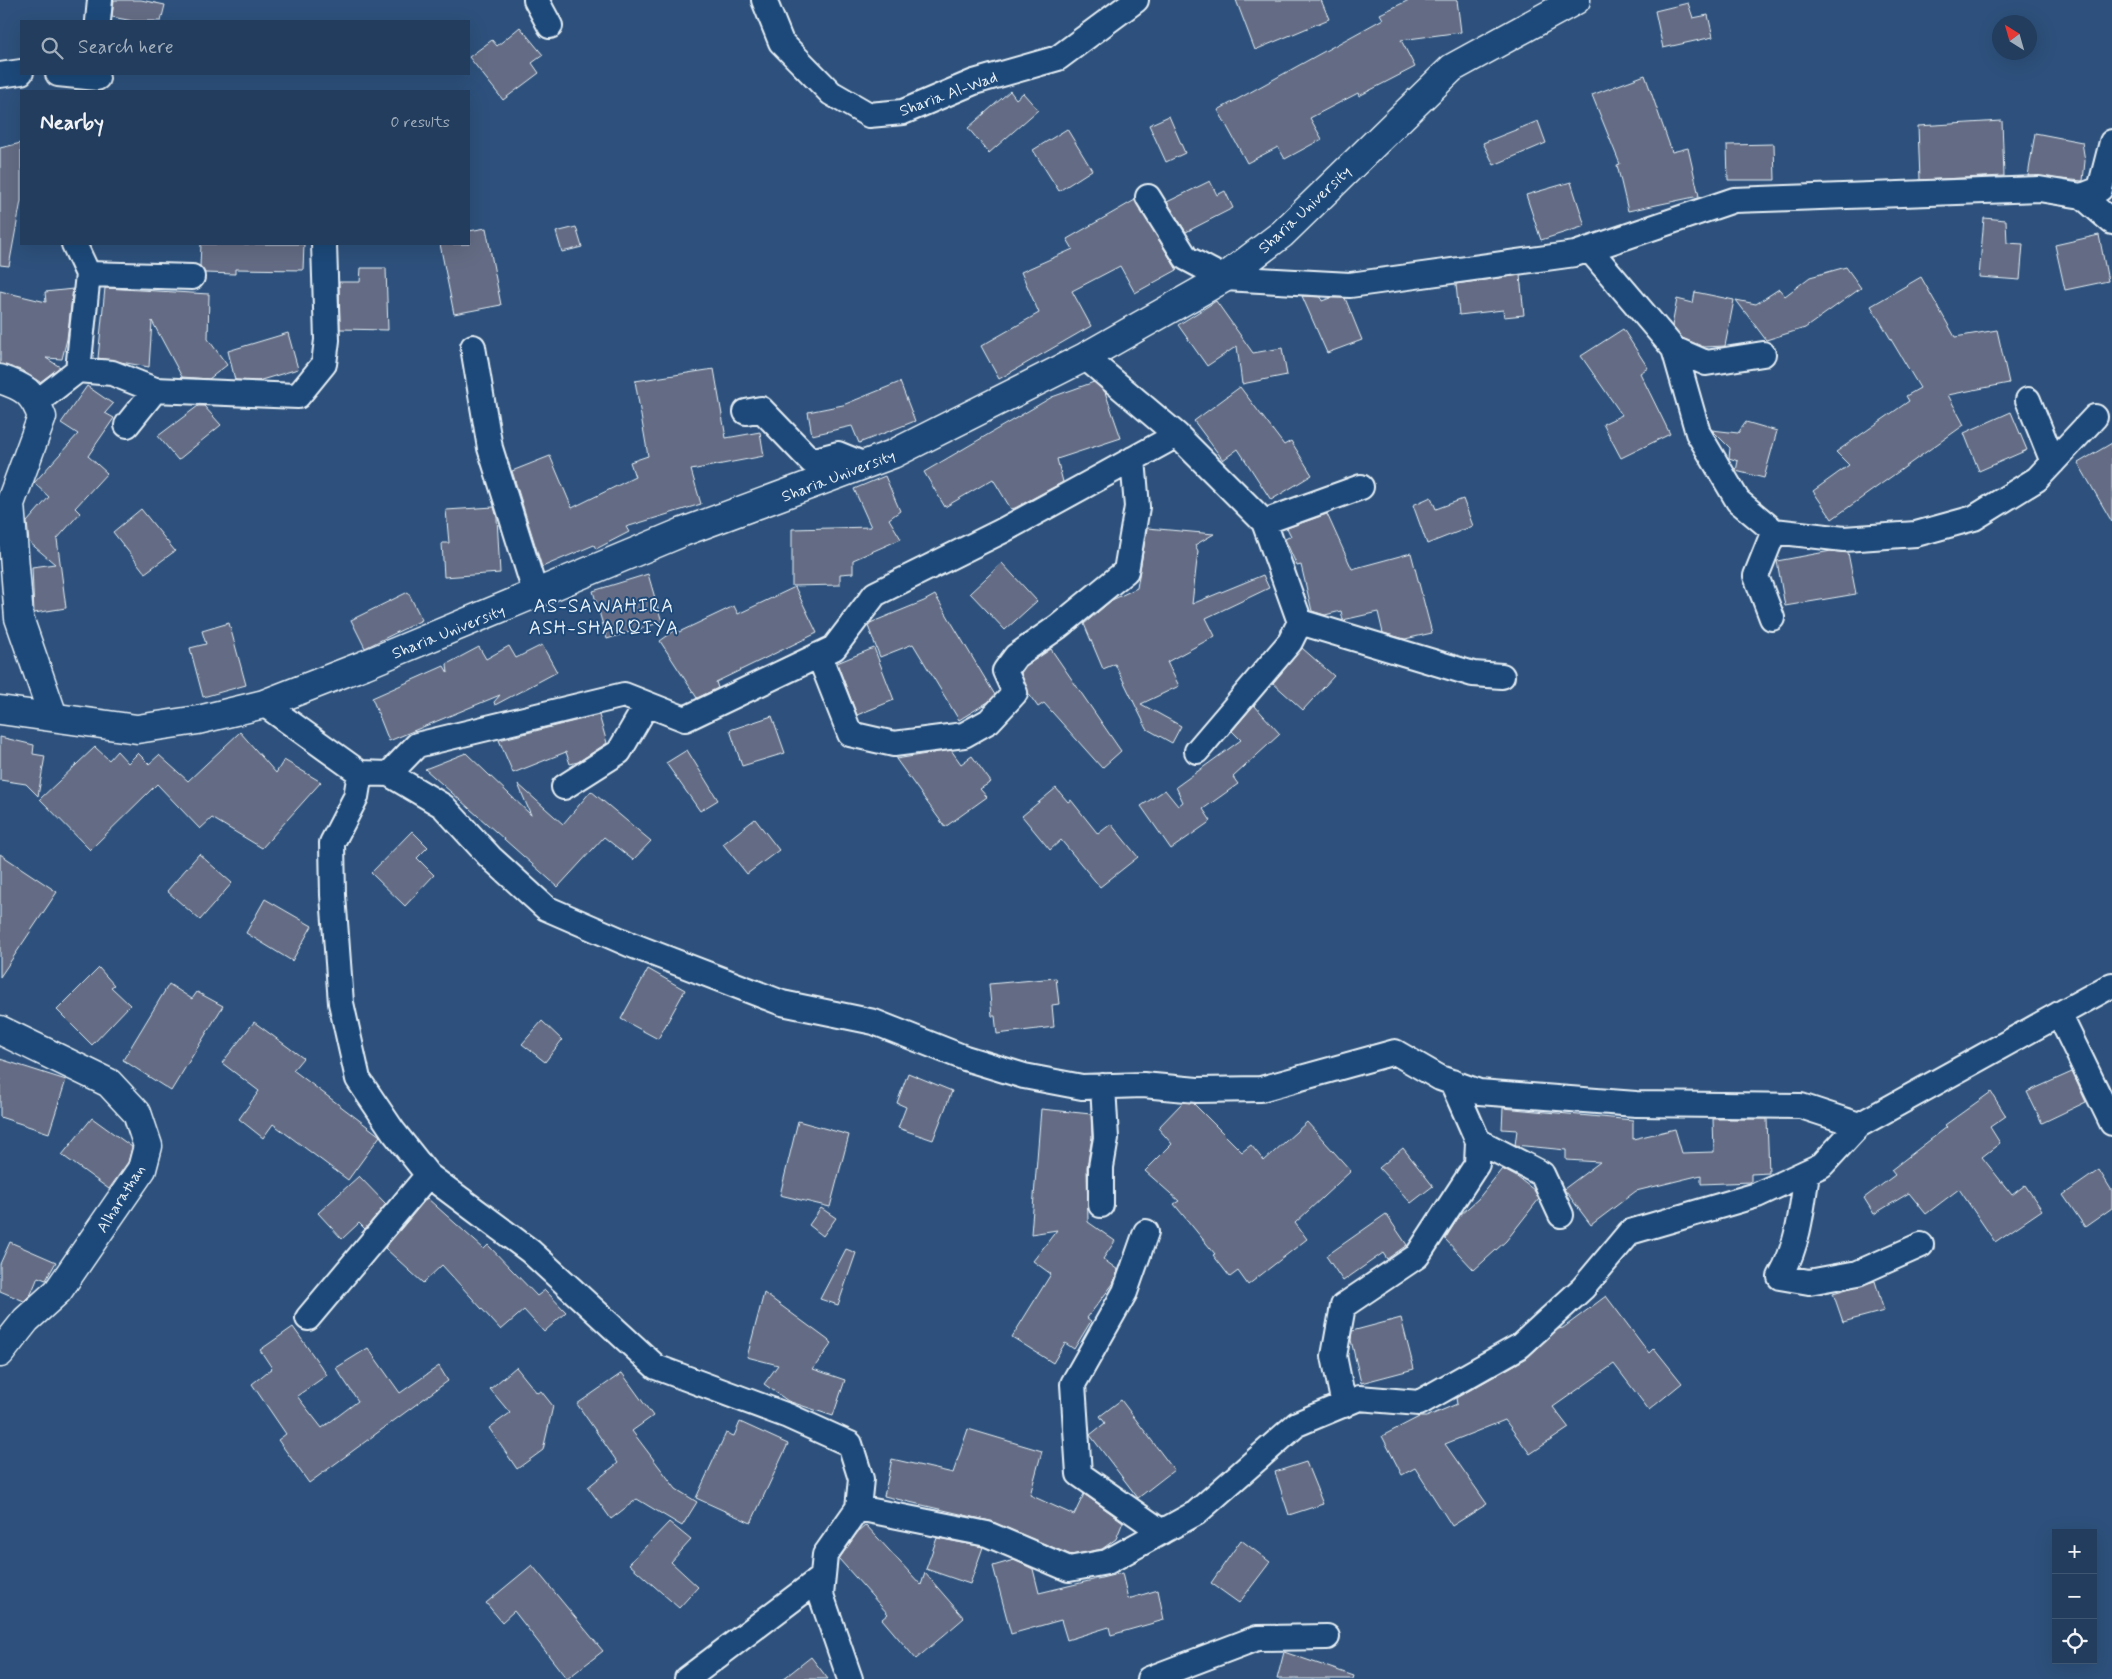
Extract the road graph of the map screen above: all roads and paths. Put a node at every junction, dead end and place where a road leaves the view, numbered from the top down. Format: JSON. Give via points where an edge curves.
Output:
{"nodes":[{"id":1,"x":100,"y":0,"type":"edge"},
{"id":2,"x":536,"y":0,"type":"edge"},
{"id":3,"x":764,"y":0,"type":"edge"},
{"id":4,"x":1136,"y":0,"type":"edge"},
{"id":5,"x":1576,"y":0,"type":"edge"},
{"id":6,"x":98,"y":20,"type":"edge"},
{"id":7,"x":550,"y":26,"type":"dead end"},
{"id":8,"x":20,"y":72,"type":"edge"},
{"id":9,"x":0,"y":75,"type":"edge"},
{"id":10,"x":64,"y":75,"type":"edge"},
{"id":11,"x":97,"y":81,"type":"edge"},
{"id":12,"x":2112,"y":142,"type":"edge"},
{"id":13,"x":2082,"y":196,"type":"junction"},
{"id":14,"x":1148,"y":197,"type":"dead end"},
{"id":15,"x":2112,"y":222,"type":"edge"},
{"id":16,"x":74,"y":245,"type":"edge"},
{"id":17,"x":324,"y":245,"type":"edge"},
{"id":18,"x":1589,"y":249,"type":"junction"},
{"id":19,"x":88,"y":274,"type":"junction"},
{"id":20,"x":192,"y":277,"type":"dead end"},
{"id":21,"x":1224,"y":278,"type":"junction"},
{"id":22,"x":473,"y":347,"type":"dead end"},
{"id":23,"x":1674,"y":349,"type":"junction"},
{"id":24,"x":1763,"y":354,"type":"dead end"},
{"id":25,"x":1085,"y":357,"type":"junction"},
{"id":26,"x":78,"y":370,"type":"junction"},
{"id":27,"x":0,"y":379,"type":"edge"},
{"id":28,"x":155,"y":390,"type":"junction"},
{"id":29,"x":2028,"y":400,"type":"dead end"},
{"id":30,"x":37,"y":402,"type":"junction"},
{"id":31,"x":746,"y":412,"type":"dead end"},
{"id":32,"x":2095,"y":417,"type":"dead end"},
{"id":33,"x":127,"y":425,"type":"dead end"},
{"id":34,"x":1177,"y":435,"type":"junction"},
{"id":35,"x":1134,"y":459,"type":"junction"},
{"id":36,"x":2053,"y":462,"type":"junction"},
{"id":37,"x":865,"y":465,"type":"junction"},
{"id":38,"x":1361,"y":487,"type":"dead end"},
{"id":39,"x":1264,"y":522,"type":"junction"},
{"id":40,"x":1774,"y":531,"type":"junction"},
{"id":41,"x":536,"y":595,"type":"junction"},
{"id":42,"x":1772,"y":618,"type":"dead end"},
{"id":43,"x":1300,"y":622,"type":"junction"},
{"id":44,"x":819,"y":655,"type":"junction"},
{"id":45,"x":1502,"y":676,"type":"dead end"},
{"id":46,"x":264,"y":704,"type":"junction"},
{"id":47,"x":647,"y":704,"type":"junction"},
{"id":48,"x":0,"y":710,"type":"edge"},
{"id":49,"x":53,"y":716,"type":"junction"},
{"id":50,"x":1197,"y":751,"type":"dead end"},
{"id":51,"x":360,"y":773,"type":"junction"},
{"id":52,"x":389,"y":774,"type":"junction"},
{"id":53,"x":564,"y":786,"type":"dead end"},
{"id":54,"x":2112,"y":985,"type":"edge"},
{"id":55,"x":2059,"y":1014,"type":"junction"},
{"id":56,"x":0,"y":1030,"type":"edge"},
{"id":57,"x":1452,"y":1082,"type":"junction"},
{"id":58,"x":1103,"y":1086,"type":"junction"},
{"id":59,"x":2112,"y":1123,"type":"edge"},
{"id":60,"x":1859,"y":1124,"type":"junction"},
{"id":61,"x":1478,"y":1141,"type":"junction"},
{"id":62,"x":1807,"y":1172,"type":"junction"},
{"id":63,"x":428,"y":1175,"type":"junction"},
{"id":64,"x":1101,"y":1205,"type":"dead end"},
{"id":65,"x":1561,"y":1215,"type":"dead end"},
{"id":66,"x":1146,"y":1232,"type":"dead end"},
{"id":67,"x":1921,"y":1245,"type":"dead end"},
{"id":68,"x":308,"y":1318,"type":"dead end"},
{"id":69,"x":0,"y":1353,"type":"edge"},
{"id":70,"x":1344,"y":1404,"type":"junction"},
{"id":71,"x":858,"y":1508,"type":"junction"},
{"id":72,"x":1162,"y":1532,"type":"junction"},
{"id":73,"x":822,"y":1577,"type":"junction"},
{"id":74,"x":1327,"y":1638,"type":"dead end"},
{"id":75,"x":687,"y":1679,"type":"edge"},
{"id":76,"x":850,"y":1679,"type":"edge"},
{"id":77,"x":1149,"y":1679,"type":"edge"}],
"edges":[{"from":1,"to":6,"type":"street"},
{"from":2,"to":7,"type":"street"},
{"from":3,"to":4,"type":"street","name":"Sharia Al-Wad","via":[[781,42],[831,93],[869,116],[904,112],[974,82],[1058,58]]},
{"from":5,"to":21,"type":"main road","name":"Sharia University","via":[[1452,68],[1282,234]]},
{"from":8,"to":9,"type":"street"},
{"from":10,"to":11,"type":"street"},
{"from":12,"to":13,"type":"street","via":[[2100,189]]},
{"from":13,"to":15,"type":"street"},
{"from":13,"to":18,"type":"street","via":[[2039,189],[1734,200]]},
{"from":14,"to":21,"type":"street","via":[[1186,258]]},
{"from":16,"to":19,"type":"street"},
{"from":17,"to":28,"type":"street","via":[[327,340],[324,364],[298,396]]},
{"from":18,"to":21,"type":"street","via":[[1574,254],[1350,285]]},
{"from":18,"to":23,"type":"street"},
{"from":19,"to":20,"type":"street"},
{"from":19,"to":26,"type":"street"},
{"from":21,"to":25,"type":"main road","name":"Sharia University"},
{"from":22,"to":41,"type":"street","via":[[490,448]]},
{"from":23,"to":24,"type":"street","via":[[1706,363]]},
{"from":23,"to":40,"type":"street","via":[[1698,433],[1738,501]]},
{"from":25,"to":34,"type":"street"},
{"from":25,"to":37,"type":"main road","name":"Sharia University"},
{"from":26,"to":28,"type":"street","via":[[112,372]]},
{"from":26,"to":30,"type":"street"},
{"from":27,"to":30,"type":"main road","via":[[22,386]]},
{"from":28,"to":33,"type":"street"},
{"from":29,"to":36,"type":"street"},
{"from":30,"to":49,"type":"main road","via":[[42,417],[10,504],[19,618]]},
{"from":31,"to":37,"type":"street","via":[[762,409],[811,461],[838,454]]},
{"from":32,"to":36,"type":"street"},
{"from":34,"to":35,"type":"street"},
{"from":34,"to":39,"type":"street"},
{"from":35,"to":44,"type":"street","via":[[1002,531],[875,594],[834,648]]},
{"from":35,"to":44,"type":"street","via":[[1137,507],[1126,571],[1016,656],[1005,671],[1015,693],[989,720],[964,735],[894,744],[850,734]]},
{"from":36,"to":40,"type":"street","via":[[2037,479],[1974,518],[1916,534],[1844,539]]},
{"from":37,"to":41,"type":"main road","name":"Sharia University","via":[[683,532]]},
{"from":38,"to":39,"type":"street"},
{"from":39,"to":43,"type":"street"},
{"from":40,"to":42,"type":"street","via":[[1756,576]]},
{"from":41,"to":46,"type":"main road","name":"Sharia University"},
{"from":43,"to":45,"type":"street","via":[[1473,674]]},
{"from":43,"to":50,"type":"street","via":[[1290,642]]},
{"from":44,"to":47,"type":"street","via":[[685,719]]},
{"from":46,"to":49,"type":"main road","name":"Sharia University","via":[[198,720],[136,729]]},
{"from":46,"to":51,"type":"street"},
{"from":47,"to":52,"type":"street","via":[[624,695],[417,745]]},
{"from":47,"to":53,"type":"street","via":[[619,752]]},
{"from":48,"to":49,"type":"main road","name":"Sharia University"},
{"from":51,"to":52,"type":"street"},
{"from":51,"to":63,"type":"street","via":[[356,797],[332,843],[341,1003],[358,1079]]},
{"from":52,"to":58,"type":"street","via":[[443,806],[490,857],[546,908],[782,1003],[874,1022],[965,1058],[1024,1076],[1082,1086]]},
{"from":54,"to":55,"type":"street"},
{"from":55,"to":59,"type":"street"},
{"from":55,"to":60,"type":"street"},
{"from":56,"to":69,"type":"main road","name":"Alharathan","via":[[109,1083],[137,1112],[148,1146],[142,1169],[58,1291],[26,1320]]},
{"from":57,"to":58,"type":"street","via":[[1395,1052],[1261,1089]]},
{"from":57,"to":60,"type":"street","via":[[1479,1092],[1636,1104],[1801,1106]]},
{"from":57,"to":61,"type":"street"},
{"from":58,"to":64,"type":"street","via":[[1106,1138],[1101,1167]]},
{"from":60,"to":62,"type":"street","via":[[1822,1165]]},
{"from":61,"to":65,"type":"street","via":[[1542,1174]]},
{"from":61,"to":70,"type":"street","via":[[1477,1164],[1416,1256],[1343,1306],[1334,1356]]},
{"from":62,"to":67,"type":"street","via":[[1799,1228],[1791,1258],[1780,1277],[1809,1282],[1858,1273]]},
{"from":62,"to":70,"type":"street","via":[[1757,1195],[1630,1232],[1583,1288],[1520,1346],[1419,1402],[1359,1398]]},
{"from":63,"to":68,"type":"street"},
{"from":63,"to":71,"type":"street","via":[[530,1251],[656,1367],[788,1416],[850,1444],[861,1479]]},
{"from":66,"to":72,"type":"street","via":[[1125,1292],[1074,1384],[1080,1474]]},
{"from":70,"to":72,"type":"street","via":[[1298,1424],[1196,1513]]},
{"from":71,"to":72,"type":"street","via":[[986,1534],[1069,1569],[1107,1562]]},
{"from":71,"to":73,"type":"street","via":[[825,1555]]},
{"from":73,"to":75,"type":"street"},
{"from":73,"to":76,"type":"street","via":[[821,1595]]},
{"from":74,"to":77,"type":"street","via":[[1257,1638]]}]}
